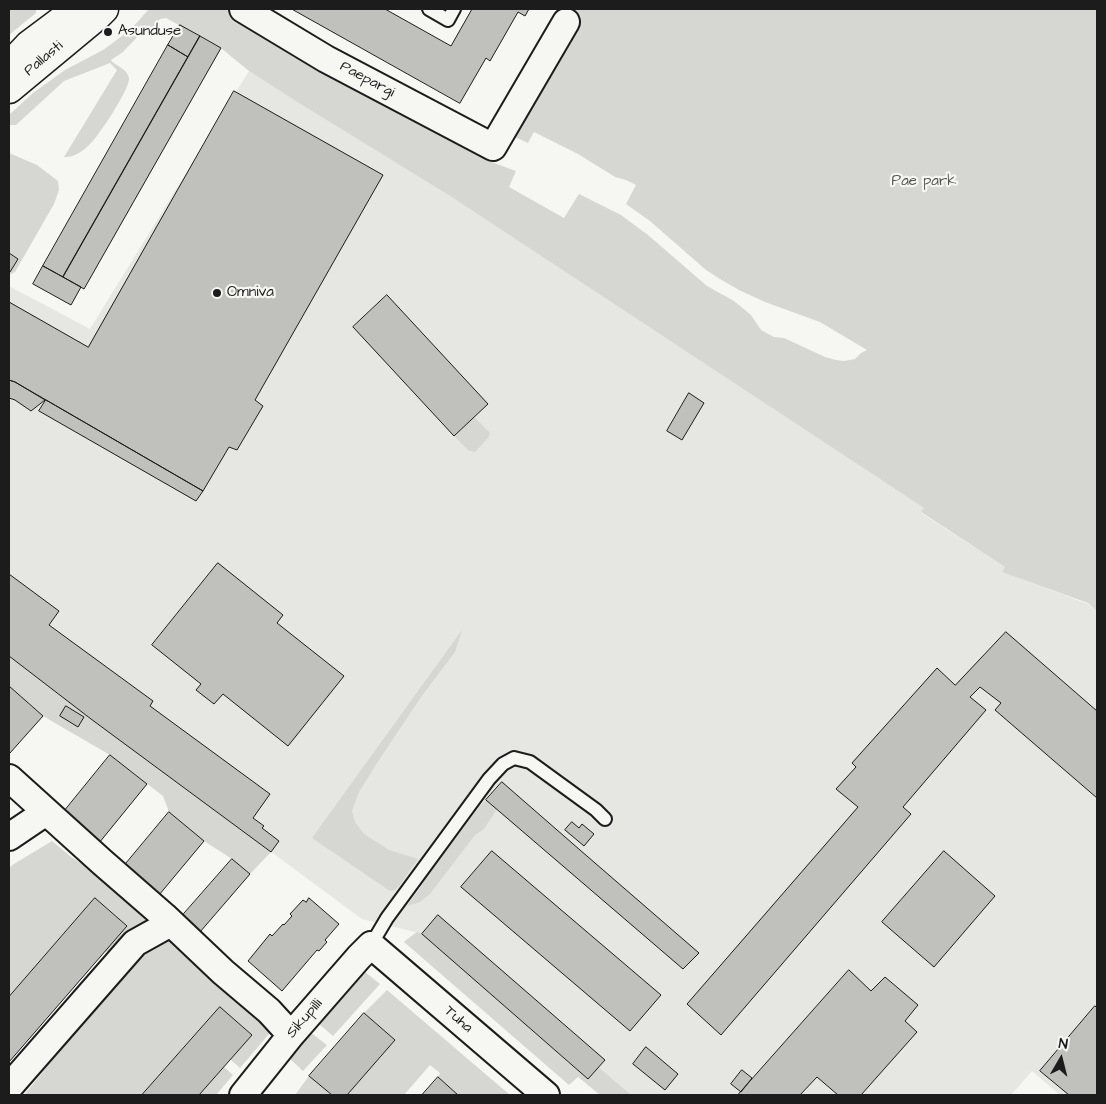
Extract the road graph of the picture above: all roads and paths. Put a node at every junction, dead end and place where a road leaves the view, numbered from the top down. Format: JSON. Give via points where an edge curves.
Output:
{"nodes":[{"id":1,"x":104,"y":9,"type":"edge"},
{"id":2,"x":243,"y":9,"type":"edge"},
{"id":3,"x":429,"y":9,"type":"edge"},
{"id":4,"x":454,"y":9,"type":"edge"},
{"id":5,"x":73,"y":15,"type":"edge"},
{"id":6,"x":566,"y":22,"type":"dead end"},
{"id":7,"x":9,"y":66,"type":"edge"},
{"id":8,"x":9,"y":89,"type":"edge"},
{"id":9,"x":9,"y":778,"type":"edge"},
{"id":10,"x":46,"y":812,"type":"junction"},
{"id":11,"x":605,"y":819,"type":"dead end"},
{"id":12,"x":9,"y":837,"type":"edge"},
{"id":13,"x":171,"y":923,"type":"junction"},
{"id":14,"x":371,"y":945,"type":"junction"},
{"id":15,"x":291,"y":1035,"type":"junction"},
{"id":16,"x":9,"y":1087,"type":"edge"},
{"id":17,"x":249,"y":1093,"type":"edge"},
{"id":18,"x":546,"y":1095,"type":"edge"}],
"edges":[{"from":1,"to":5,"type":"street","name":"Pallasti","via":[[97,16]]},
{"from":2,"to":6,"type":"street","name":"Paepargi","via":[[326,59],[494,147]]},
{"from":3,"to":4,"type":"lane","via":[[448,20]]},
{"from":5,"to":7,"type":"street","name":"Pallasti","via":[[29,45]]},
{"from":5,"to":8,"type":"street","name":"Pallasti"},
{"from":9,"to":10,"type":"street"},
{"from":10,"to":12,"type":"street"},
{"from":10,"to":13,"type":"street"},
{"from":11,"to":14,"type":"lane","via":[[530,762],[514,758],[502,764],[387,918]]},
{"from":13,"to":15,"type":"street","via":[[269,1011]]},
{"from":13,"to":16,"type":"street","via":[[135,943]]},
{"from":14,"to":15,"type":"street","name":"Sikupilli"},
{"from":14,"to":18,"type":"street","name":"Tuha"},
{"from":15,"to":17,"type":"street","name":"Sikupilli"}]}
